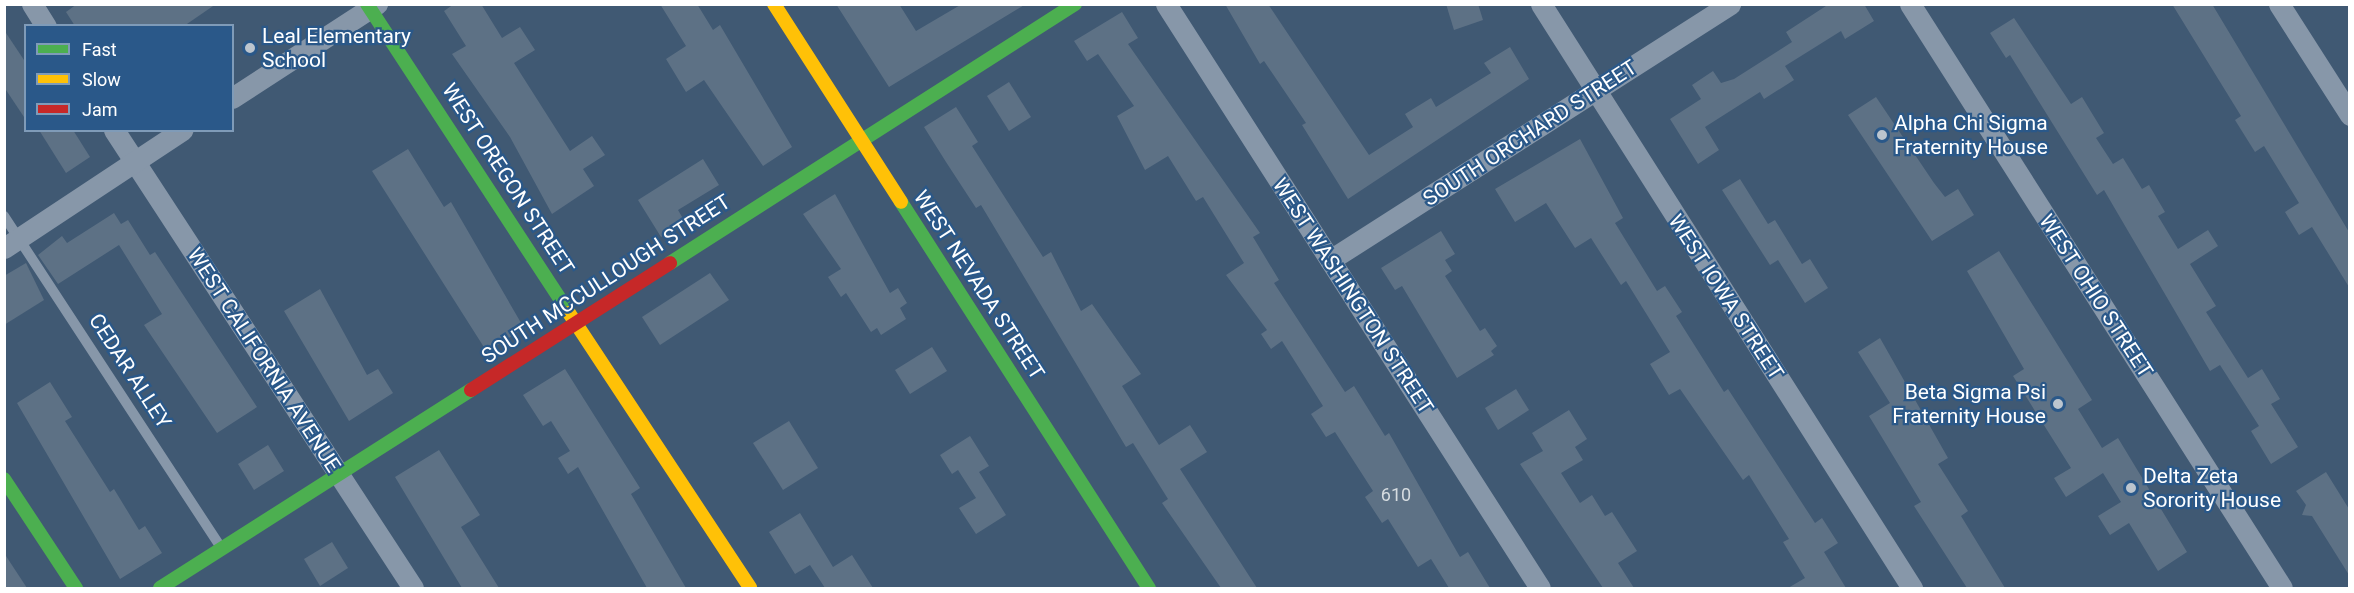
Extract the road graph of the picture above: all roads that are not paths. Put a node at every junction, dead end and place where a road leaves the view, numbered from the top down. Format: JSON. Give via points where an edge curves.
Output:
{"nodes":[{"id":1,"x":32,"y":4,"type":"edge"},
{"id":2,"x":774,"y":4,"type":"edge"},
{"id":3,"x":1075,"y":4,"type":"edge"},
{"id":4,"x":1166,"y":4,"type":"edge"},
{"id":5,"x":1541,"y":4,"type":"edge"},
{"id":6,"x":1730,"y":4,"type":"edge"},
{"id":7,"x":1910,"y":4,"type":"edge"},
{"id":8,"x":2279,"y":4,"type":"edge"},
{"id":9,"x":372,"y":6,"type":"edge"},
{"id":10,"x":45,"y":24,"type":"edge"},
{"id":11,"x":1596,"y":92,"type":"junction"},
{"id":12,"x":234,"y":97,"type":"edge"},
{"id":13,"x":2349,"y":115,"type":"edge"},
{"id":14,"x":115,"y":132,"type":"edge"},
{"id":15,"x":179,"y":132,"type":"edge"},
{"id":16,"x":862,"y":140,"type":"junction"},
{"id":17,"x":135,"y":161,"type":"junction"},
{"id":18,"x":4,"y":216,"type":"edge"},
{"id":19,"x":12,"y":243,"type":"edge"},
{"id":20,"x":1330,"y":261,"type":"junction"},
{"id":21,"x":577,"y":322,"type":"junction"},
{"id":22,"x":338,"y":474,"type":"junction"},
{"id":23,"x":4,"y":479,"type":"edge"},
{"id":24,"x":222,"y":549,"type":"junction"},
{"id":25,"x":76,"y":588,"type":"edge"},
{"id":26,"x":160,"y":588,"type":"edge"},
{"id":27,"x":413,"y":588,"type":"edge"},
{"id":28,"x":750,"y":588,"type":"edge"},
{"id":29,"x":1149,"y":588,"type":"edge"},
{"id":30,"x":1540,"y":588,"type":"edge"},
{"id":31,"x":1912,"y":588,"type":"edge"},
{"id":32,"x":2282,"y":588,"type":"edge"}],
"edges":[{"from":1,"to":10,"type":"street"},
{"from":2,"to":16,"type":"street","name":"WEST NEVADA STREET"},
{"from":3,"to":16,"type":"street","name":"SOUTH MCCULLOUGH STREET"},
{"from":4,"to":20,"type":"street","name":"WEST WASHINGTON STREET"},
{"from":5,"to":11,"type":"street","name":"WEST IOWA STREET"},
{"from":6,"to":11,"type":"street","name":"SOUTH ORCHARD STREET"},
{"from":7,"to":32,"type":"street","name":"WEST OHIO STREET"},
{"from":8,"to":13,"type":"street"},
{"from":9,"to":12,"type":"street"},
{"from":9,"to":21,"type":"street","name":"WEST OREGON STREET"},
{"from":11,"to":20,"type":"street","name":"SOUTH ORCHARD STREET"},
{"from":11,"to":31,"type":"street","name":"WEST IOWA STREET"},
{"from":14,"to":17,"type":"street","name":"WEST CALIFORNIA AVENUE"},
{"from":15,"to":17,"type":"street"},
{"from":16,"to":21,"type":"street","name":"SOUTH MCCULLOUGH STREET"},
{"from":16,"to":29,"type":"street","name":"WEST NEVADA STREET"},
{"from":17,"to":19,"type":"street"},
{"from":17,"to":22,"type":"street","name":"WEST CALIFORNIA AVENUE"},
{"from":18,"to":19,"type":"lane","name":"CEDAR ALLEY"},
{"from":19,"to":24,"type":"lane","name":"CEDAR ALLEY"},
{"from":20,"to":30,"type":"street","name":"WEST WASHINGTON STREET"},
{"from":21,"to":22,"type":"street","name":"SOUTH MCCULLOUGH STREET"},
{"from":21,"to":28,"type":"street","name":"WEST OREGON STREET"},
{"from":22,"to":24,"type":"street","name":"SOUTH MCCULLOUGH STREET"},
{"from":22,"to":27,"type":"street","name":"WEST CALIFORNIA AVENUE"},
{"from":23,"to":25,"type":"street"},
{"from":24,"to":26,"type":"street","name":"SOUTH MCCULLOUGH STREET"}]}
